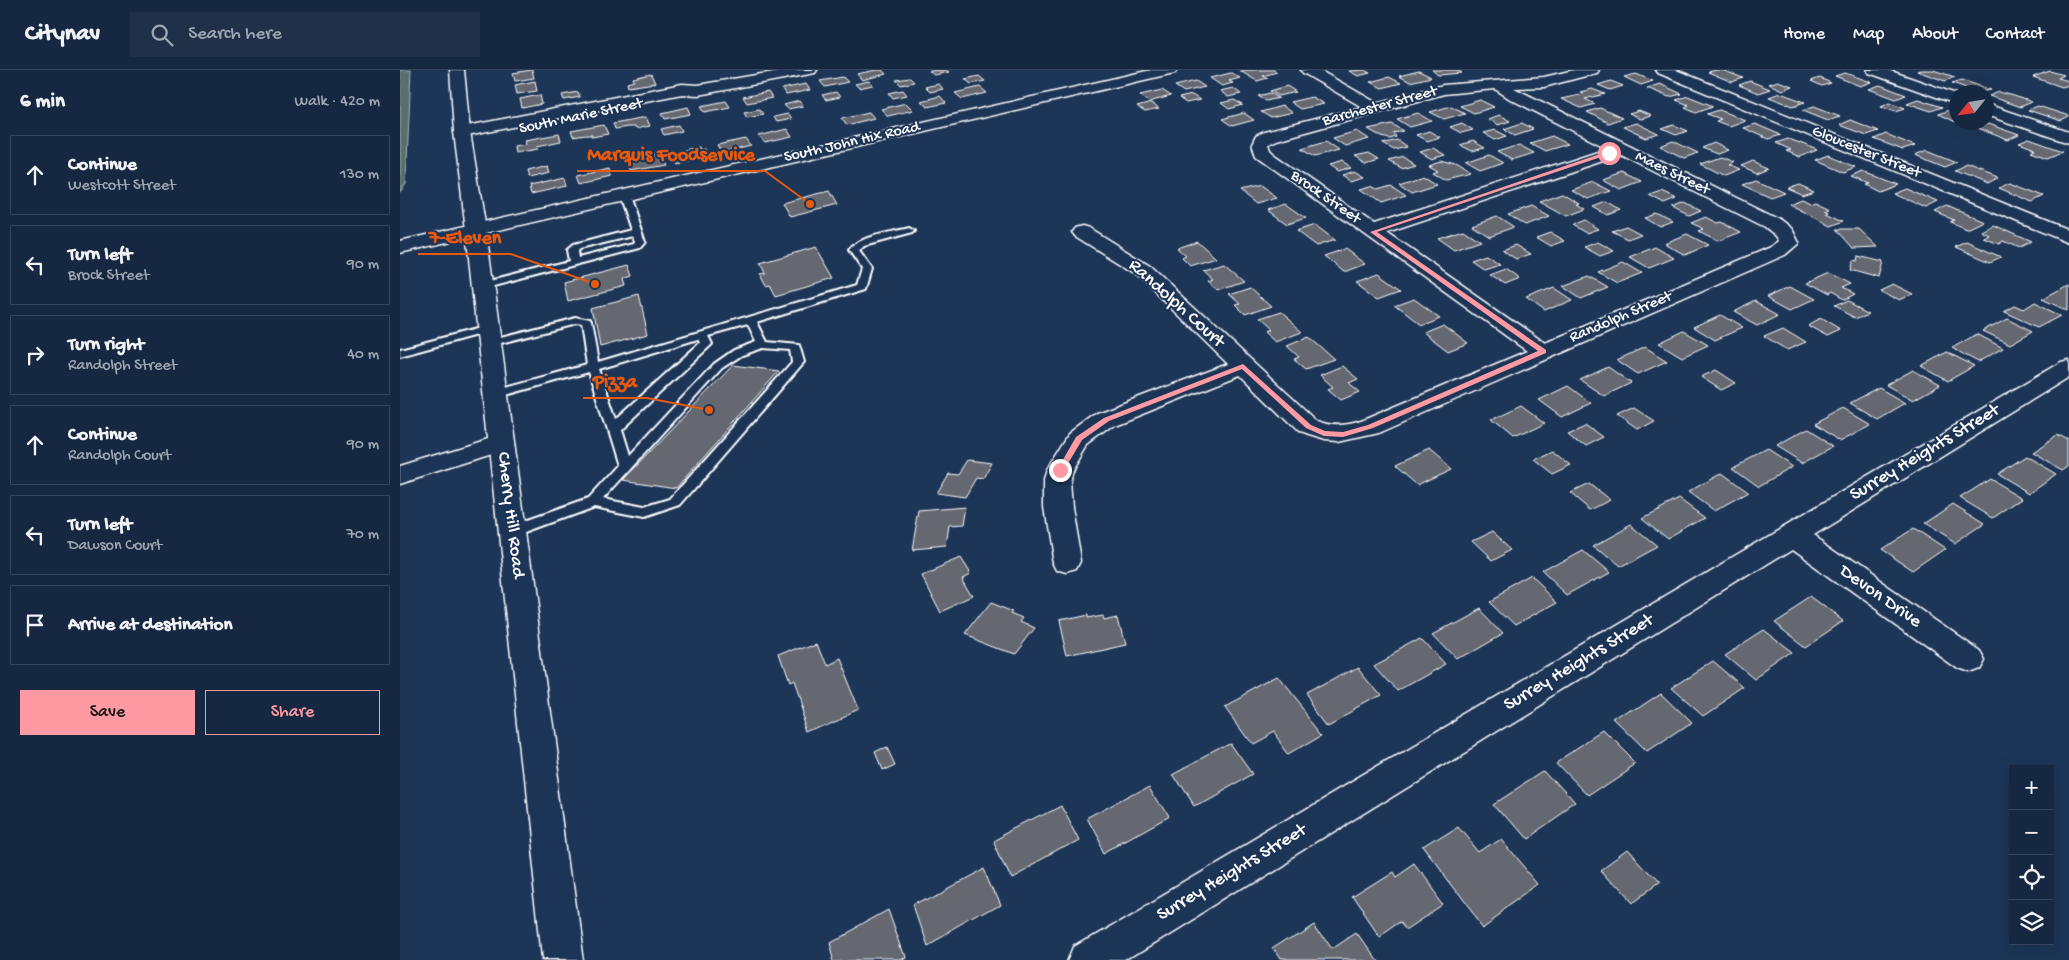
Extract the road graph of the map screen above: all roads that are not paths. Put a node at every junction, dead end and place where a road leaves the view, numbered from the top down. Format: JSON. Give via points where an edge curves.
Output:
{"nodes":[{"id":1,"x":456,"y":70,"type":"edge"},
{"id":2,"x":810,"y":70,"type":"edge"},
{"id":3,"x":1170,"y":70,"type":"edge"},
{"id":4,"x":1308,"y":70,"type":"edge"},
{"id":5,"x":1592,"y":70,"type":"edge"},
{"id":6,"x":1663,"y":70,"type":"edge"},
{"id":7,"x":1874,"y":70,"type":"edge"},
{"id":8,"x":1499,"y":85,"type":"junction"},
{"id":9,"x":1949,"y":97,"type":"edge"},
{"id":10,"x":1375,"y":108,"type":"junction"},
{"id":11,"x":1994,"y":112,"type":"edge"},
{"id":12,"x":462,"y":136,"type":"junction"},
{"id":13,"x":2069,"y":138,"type":"edge"},
{"id":14,"x":1260,"y":144,"type":"joint"},
{"id":15,"x":1621,"y":149,"type":"junction"},
{"id":16,"x":624,"y":195,"type":"junction"},
{"id":17,"x":2069,"y":220,"type":"edge"},
{"id":18,"x":476,"y":230,"type":"junction"},
{"id":19,"x":2051,"y":230,"type":"junction"},
{"id":20,"x":909,"y":231,"type":"dead end"},
{"id":21,"x":636,"y":232,"type":"junction"},
{"id":22,"x":1082,"y":232,"type":"dead end"},
{"id":23,"x":1373,"y":232,"type":"junction"},
{"id":24,"x":2069,"y":237,"type":"edge"},
{"id":25,"x":1788,"y":239,"type":"joint"},
{"id":26,"x":400,"y":247,"type":"edge"},
{"id":27,"x":574,"y":263,"type":"junction"},
{"id":28,"x":482,"y":286,"type":"junction"},
{"id":29,"x":752,"y":320,"type":"junction"},
{"id":30,"x":702,"y":335,"type":"junction"},
{"id":31,"x":488,"y":336,"type":"junction"},
{"id":32,"x":762,"y":344,"type":"junction"},
{"id":33,"x":1543,"y":352,"type":"junction"},
{"id":34,"x":400,"y":353,"type":"edge"},
{"id":35,"x":1243,"y":366,"type":"junction"},
{"id":36,"x":2069,"y":367,"type":"edge"},
{"id":37,"x":593,"y":368,"type":"junction"},
{"id":38,"x":495,"y":394,"type":"junction"},
{"id":39,"x":1447,"y":394,"type":"joint"},
{"id":40,"x":613,"y":428,"type":"junction"},
{"id":41,"x":501,"y":443,"type":"junction"},
{"id":42,"x":625,"y":466,"type":"junction"},
{"id":43,"x":400,"y":475,"type":"edge"},
{"id":44,"x":592,"y":502,"type":"junction"},
{"id":45,"x":513,"y":531,"type":"junction"},
{"id":46,"x":1791,"y":534,"type":"junction"},
{"id":47,"x":1067,"y":563,"type":"dead end"},
{"id":48,"x":1968,"y":659,"type":"dead end"},
{"id":49,"x":563,"y":960,"type":"edge"},
{"id":50,"x":1089,"y":960,"type":"edge"}],
"edges":[{"from":1,"to":12,"type":"street","name":"Cherry Hill Road"},
{"from":2,"to":12,"type":"street","name":"South Marie Street","via":[[694,83],[686,95]]},
{"from":3,"to":16,"type":"street","name":"South John Hix Road"},
{"from":4,"to":10,"type":"street"},
{"from":5,"to":8,"type":"street","name":"Barchester Street","via":[[1544,82]]},
{"from":6,"to":19,"type":"street","name":"Gloucester Street"},
{"from":7,"to":9,"type":"street"},
{"from":8,"to":10,"type":"street","name":"Barchester Street","via":[[1443,90]]},
{"from":8,"to":15,"type":"street","name":"Maes Street"},
{"from":10,"to":14,"type":"street","name":"Barchester Street","via":[[1270,136]]},
{"from":11,"to":13,"type":"street"},
{"from":12,"to":18,"type":"street","name":"Cherry Hill Road"},
{"from":14,"to":23,"type":"street","name":"Brock Street","via":[[1268,158]]},
{"from":15,"to":23,"type":"street"},
{"from":15,"to":25,"type":"street","name":"Maes Street","via":[[1772,223],[1786,233]]},
{"from":16,"to":18,"type":"street","name":"South John Hix Road"},
{"from":16,"to":21,"type":"lane"},
{"from":17,"to":19,"type":"street"},
{"from":18,"to":26,"type":"street","name":"South John Hix Road"},
{"from":18,"to":28,"type":"street","name":"Cherry Hill Road"},
{"from":19,"to":24,"type":"street","name":"Gloucester Street"},
{"from":20,"to":29,"type":"lane","via":[[861,244],[854,250],[867,269],[862,286]]},
{"from":21,"to":27,"type":"lane","via":[[576,247],[572,250]]},
{"from":21,"to":27,"type":"lane","via":[[640,242],[637,246]]},
{"from":22,"to":35,"type":"street","name":"Randolph Court","via":[[1143,270]]},
{"from":23,"to":33,"type":"street","name":"Brock Street"},
{"from":25,"to":33,"type":"street","name":"Randolph Street","via":[[1789,243],[1778,251]]},
{"from":27,"to":28,"type":"lane"},
{"from":28,"to":31,"type":"street","name":"Cherry Hill Road"},
{"from":29,"to":30,"type":"lane"},
{"from":29,"to":32,"type":"lane"},
{"from":30,"to":37,"type":"lane"},
{"from":30,"to":40,"type":"lane","via":[[706,344]]},
{"from":31,"to":34,"type":"lane"},
{"from":31,"to":37,"type":"lane","via":[[586,322]]},
{"from":31,"to":38,"type":"street","name":"Cherry Hill Road"},
{"from":32,"to":42,"type":"lane","via":[[737,351],[718,366]]},
{"from":32,"to":44,"type":"lane","via":[[795,347],[798,362],[674,502],[644,512]]},
{"from":33,"to":39,"type":"street","name":"Randolph Street"},
{"from":35,"to":39,"type":"street","name":"Randolph Court","via":[[1308,426],[1332,435],[1354,432]]},
{"from":35,"to":47,"type":"street","via":[[1106,419],[1079,439],[1057,481]]},
{"from":36,"to":46,"type":"street","name":"Surrey Heights Street"},
{"from":37,"to":38,"type":"lane"},
{"from":37,"to":40,"type":"lane"},
{"from":38,"to":41,"type":"street","name":"Cherry Hill Road"},
{"from":40,"to":42,"type":"lane"},
{"from":41,"to":43,"type":"street"},
{"from":41,"to":45,"type":"street","name":"Cherry Hill Road"},
{"from":42,"to":44,"type":"lane"},
{"from":44,"to":45,"type":"lane"},
{"from":45,"to":49,"type":"street","name":"Cherry Hill Road"},
{"from":46,"to":48,"type":"street","name":"Devon Drive"},
{"from":46,"to":50,"type":"street","name":"Surrey Heights Street"}]}
